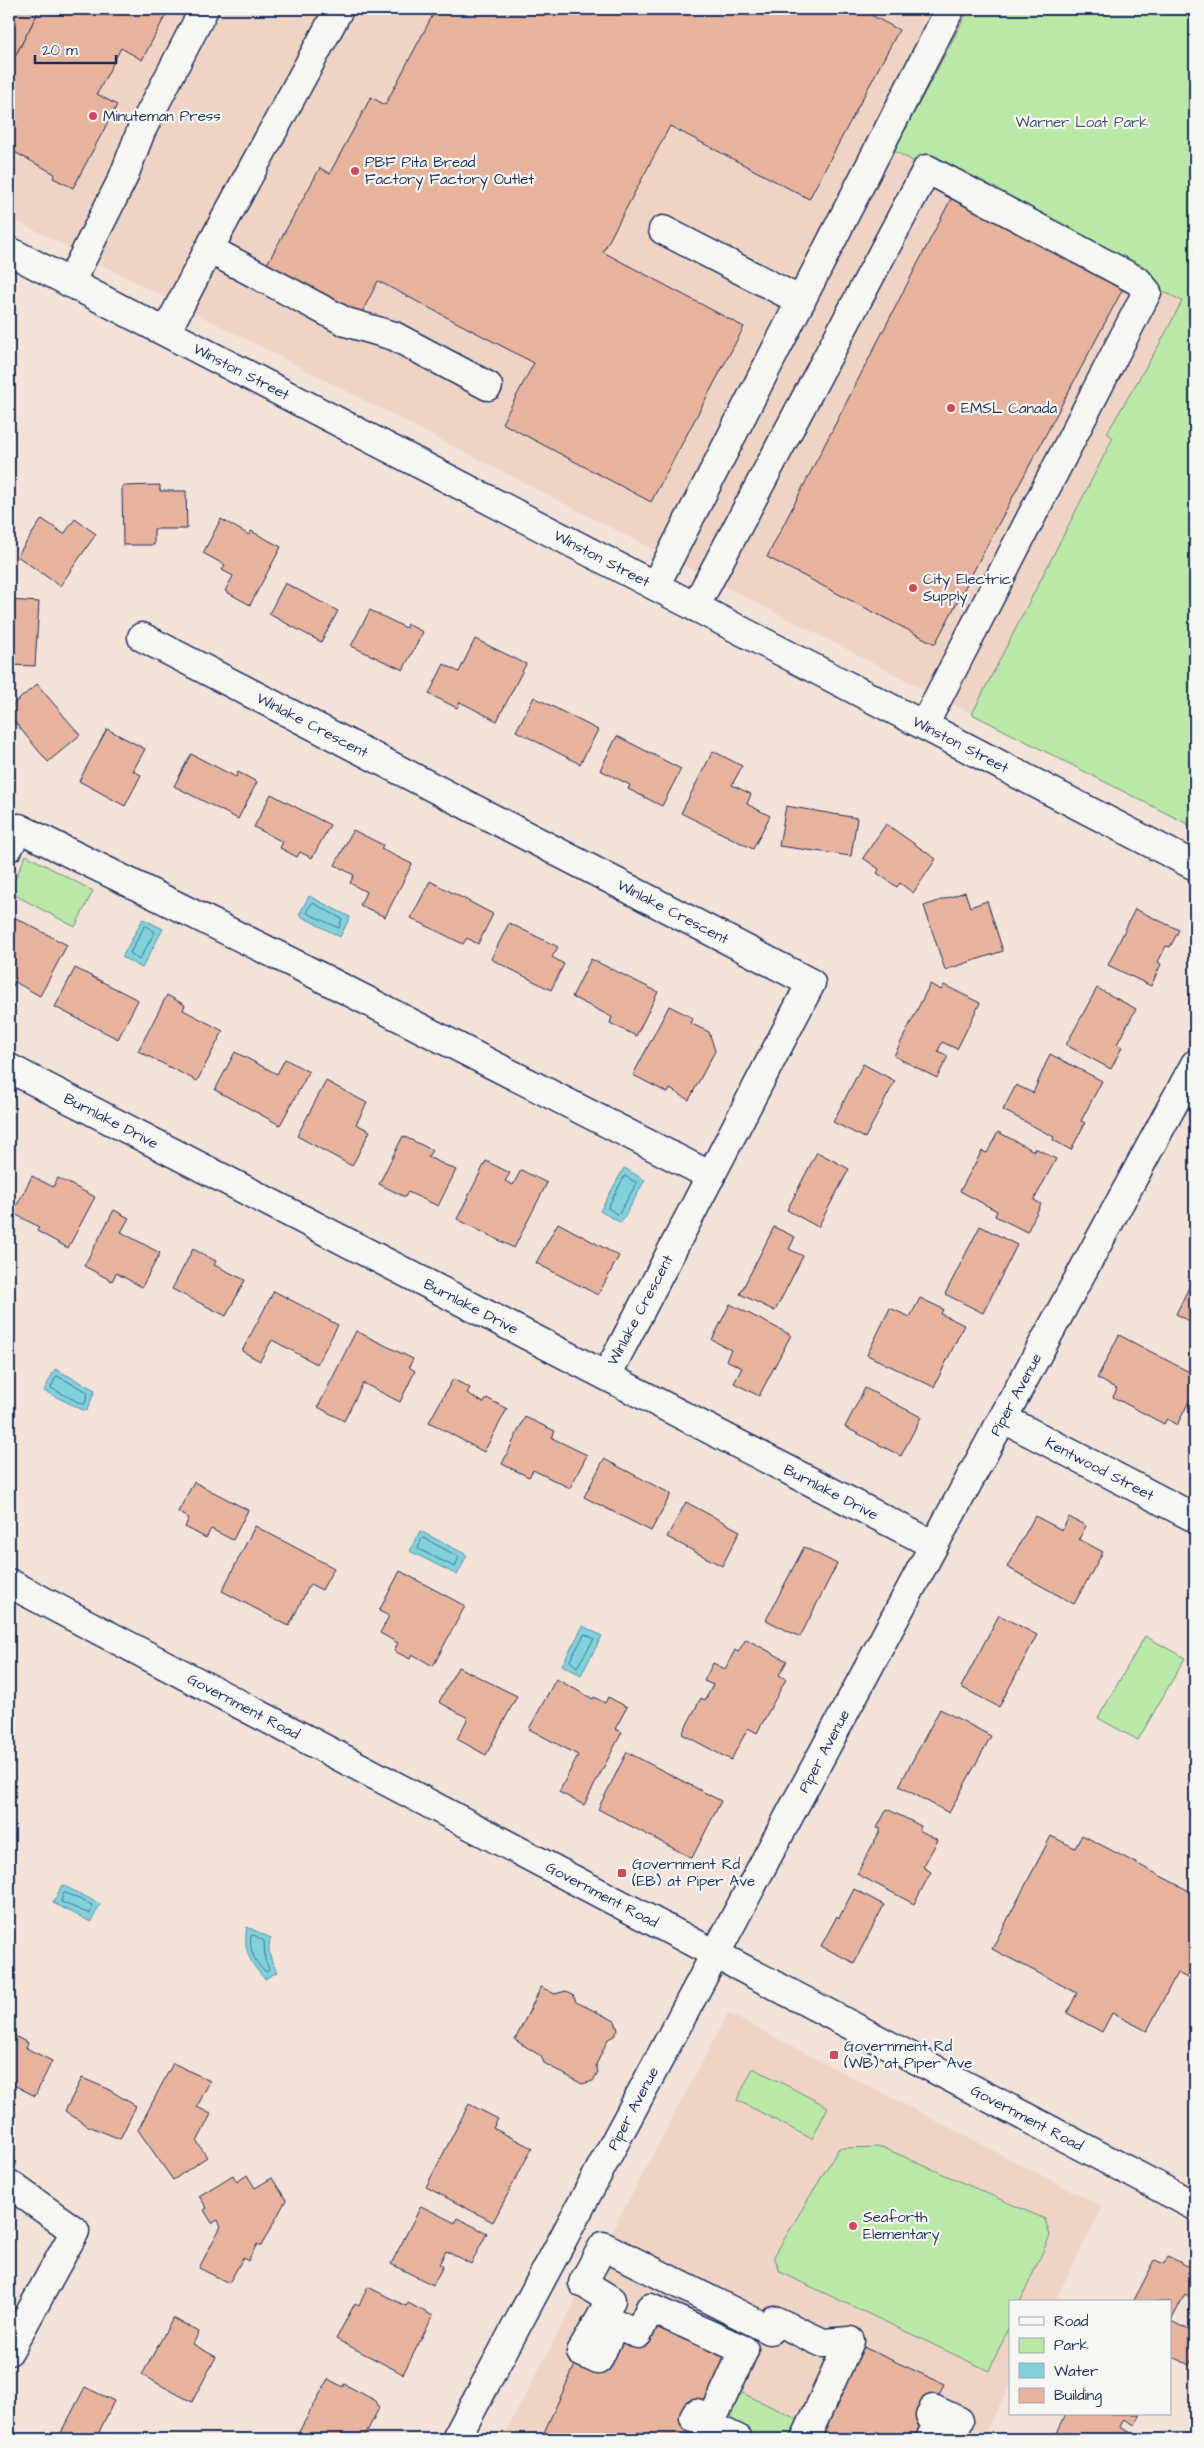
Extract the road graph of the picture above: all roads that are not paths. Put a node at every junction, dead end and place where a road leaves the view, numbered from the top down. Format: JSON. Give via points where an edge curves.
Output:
{"nodes":[{"id":1,"x":204,"y":9,"type":"edge"},
{"id":2,"x":339,"y":9,"type":"edge"},
{"id":3,"x":950,"y":9,"type":"edge"},
{"id":4,"x":663,"y":230,"type":"dead end"},
{"id":5,"x":208,"y":249,"type":"junction"},
{"id":6,"x":9,"y":251,"type":"edge"},
{"id":7,"x":70,"y":283,"type":"junction"},
{"id":8,"x":802,"y":301,"type":"junction"},
{"id":9,"x":166,"y":332,"type":"junction"},
{"id":10,"x":488,"y":386,"type":"dead end"},
{"id":11,"x":655,"y":586,"type":"junction"},
{"id":12,"x":695,"y":607,"type":"junction"},
{"id":13,"x":142,"y":637,"type":"dead end"},
{"id":14,"x":924,"y":725,"type":"junction"},
{"id":15,"x":9,"y":847,"type":"edge"},
{"id":16,"x":1195,"y":866,"type":"edge"},
{"id":17,"x":1195,"y":1064,"type":"edge"},
{"id":18,"x":9,"y":1068,"type":"edge"},
{"id":19,"x":711,"y":1176,"type":"junction"},
{"id":20,"x":606,"y":1375,"type":"junction"},
{"id":21,"x":1004,"y":1418,"type":"junction"},
{"id":22,"x":1195,"y":1518,"type":"edge"},
{"id":23,"x":934,"y":1545,"type":"junction"},
{"id":24,"x":9,"y":1583,"type":"edge"},
{"id":25,"x":715,"y":1955,"type":"junction"},
{"id":26,"x":9,"y":2184,"type":"edge"},
{"id":27,"x":1195,"y":2206,"type":"edge"},
{"id":28,"x":9,"y":2351,"type":"edge"},
{"id":29,"x":456,"y":2439,"type":"edge"},
{"id":30,"x":738,"y":2439,"type":"edge"},
{"id":31,"x":806,"y":2439,"type":"edge"},
{"id":32,"x":930,"y":2439,"type":"edge"},
{"id":33,"x":950,"y":2439,"type":"edge"}],
"edges":[{"from":1,"to":7,"type":"street","via":[[141,131],[123,178]]},
{"from":2,"to":5,"type":"street"},
{"from":3,"to":8,"type":"street"},
{"from":4,"to":8,"type":"street"},
{"from":5,"to":9,"type":"street"},
{"from":5,"to":10,"type":"street","via":[[346,322],[394,336]]},
{"from":6,"to":7,"type":"street","name":"Winston Street"},
{"from":7,"to":9,"type":"street","name":"Winston Street"},
{"from":8,"to":11,"type":"street"},
{"from":9,"to":11,"type":"street","name":"Winston Street"},
{"from":11,"to":12,"type":"street","name":"Winston Street"},
{"from":12,"to":14,"type":"street","name":"Winston Street"},
{"from":12,"to":14,"type":"street","via":[[927,169],[1138,281],[1148,292]]},
{"from":13,"to":19,"type":"street","name":"Winlake Crescent","via":[[811,982]]},
{"from":14,"to":16,"type":"street","name":"Winston Street"},
{"from":15,"to":19,"type":"street","via":[[19,828]]},
{"from":17,"to":21,"type":"street","name":"Piper Avenue"},
{"from":18,"to":20,"type":"street","name":"Burnlake Drive"},
{"from":19,"to":20,"type":"street","name":"Winlake Crescent"},
{"from":20,"to":23,"type":"street","name":"Burnlake Drive"},
{"from":21,"to":22,"type":"street","name":"Kentwood Street"},
{"from":21,"to":23,"type":"street","name":"Piper Avenue"},
{"from":23,"to":25,"type":"street","name":"Piper Avenue"},
{"from":24,"to":25,"type":"street","name":"Government Road"},
{"from":25,"to":27,"type":"street","name":"Government Road"},
{"from":25,"to":29,"type":"street","name":"Piper Avenue"},
{"from":26,"to":28,"type":"street","via":[[75,2231]]},
{"from":30,"to":31,"type":"street","via":[[694,2418],[696,2413],[712,2420],[744,2350],[650,2308],[638,2334],[615,2323],[598,2360],[581,2352],[611,2300],[583,2283],[603,2246],[770,2330],[774,2320],[823,2343],[850,2341]]},
{"from":32,"to":33,"type":"street","via":[[939,2420],[930,2416],[933,2409],[959,2421]]}]}
